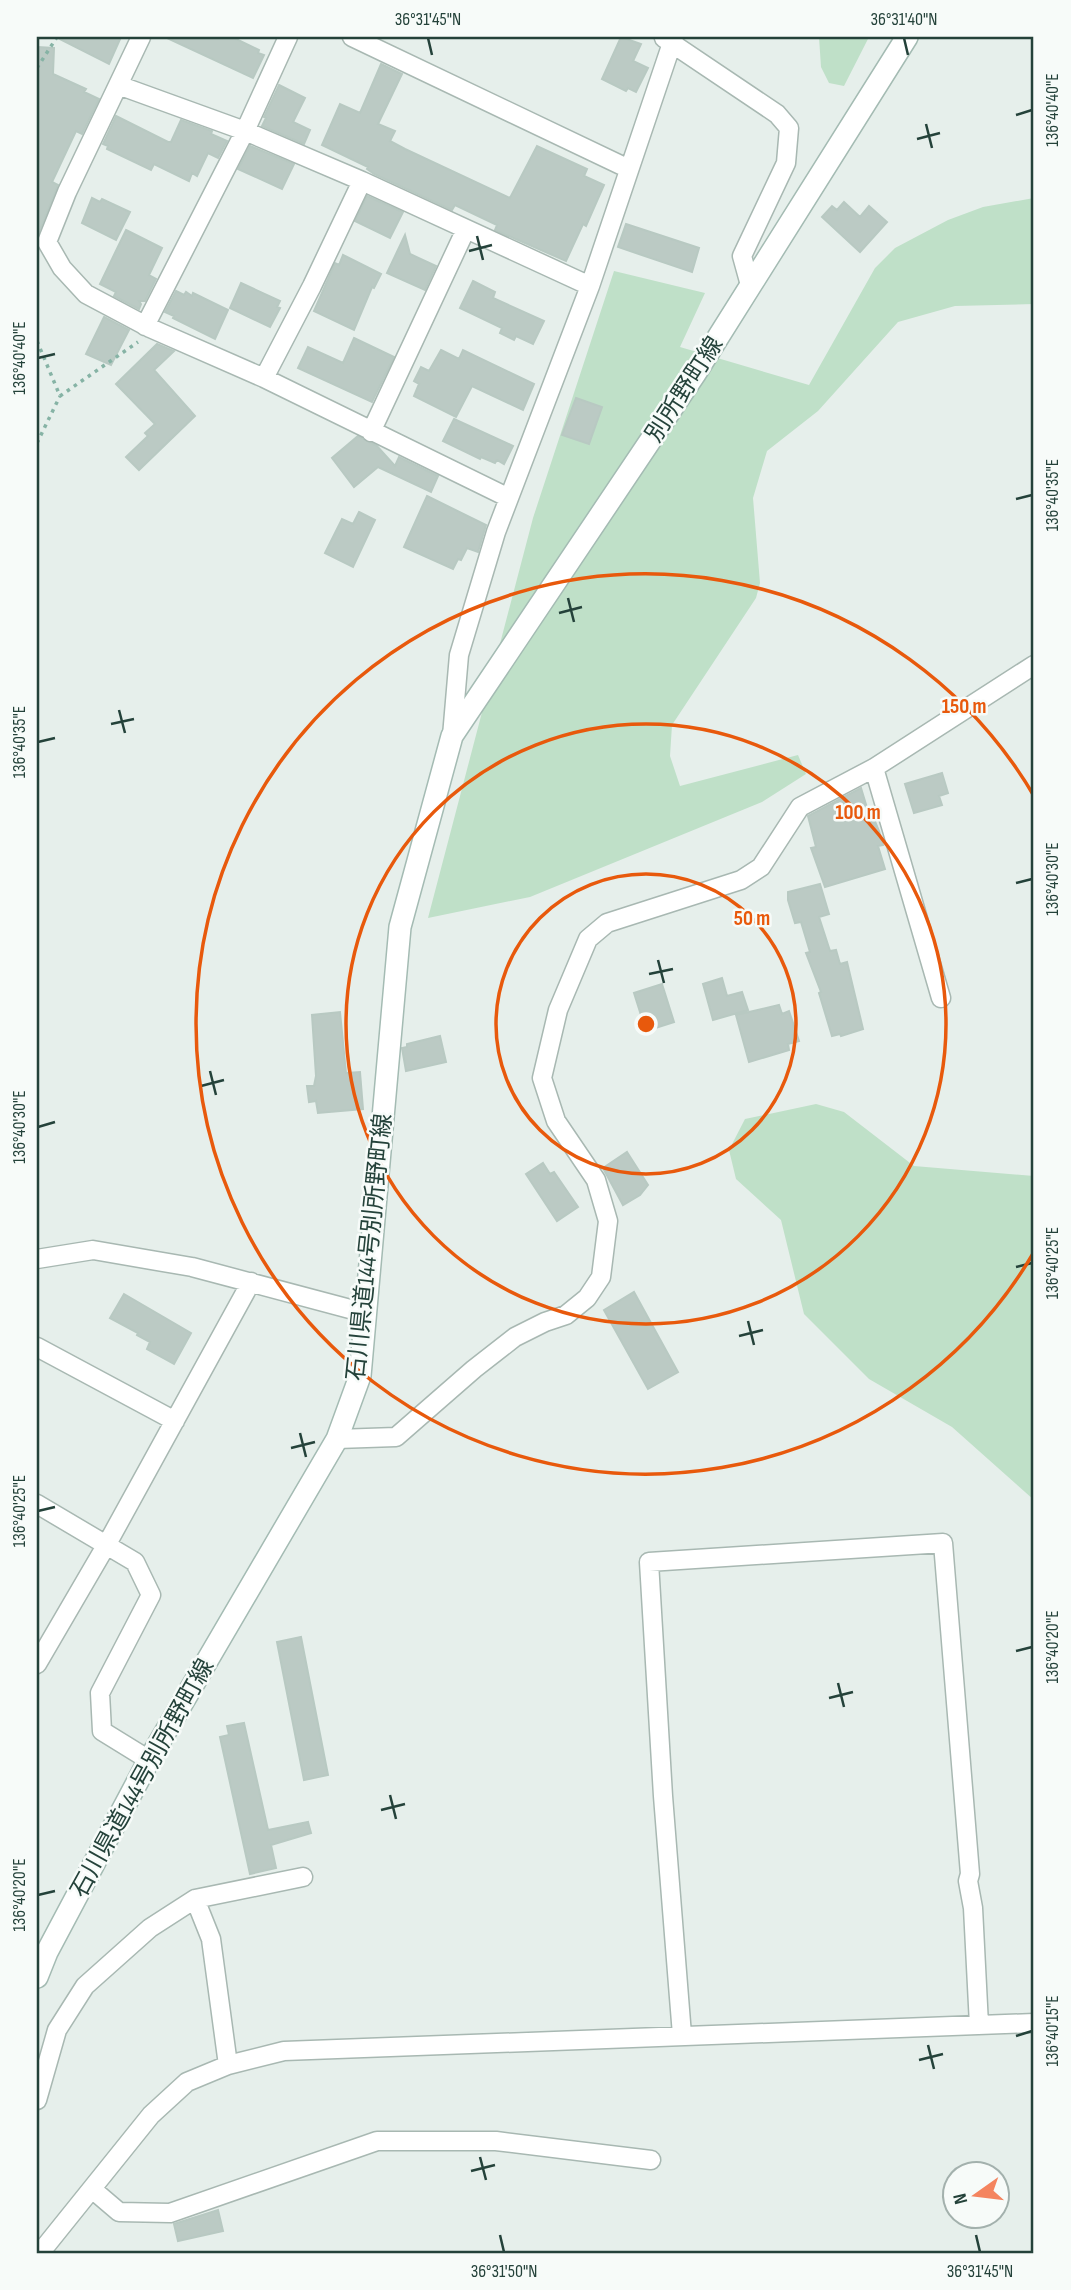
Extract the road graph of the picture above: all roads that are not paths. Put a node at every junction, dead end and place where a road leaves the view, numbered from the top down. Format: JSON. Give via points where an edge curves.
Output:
{"nodes":[{"id":1,"x":141,"y":37,"type":"edge"},
{"id":2,"x":288,"y":37,"type":"edge"},
{"id":3,"x":352,"y":37,"type":"edge"},
{"id":4,"x":907,"y":37,"type":"edge"},
{"id":5,"x":669,"y":38,"type":"edge"},
{"id":6,"x":118,"y":85,"type":"junction"},
{"id":7,"x":245,"y":131,"type":"junction"},
{"id":8,"x":629,"y":169,"type":"junction"},
{"id":9,"x":362,"y":181,"type":"junction"},
{"id":10,"x":466,"y":229,"type":"junction"},
{"id":11,"x":750,"y":285,"type":"junction"},
{"id":12,"x":590,"y":286,"type":"junction"},
{"id":13,"x":150,"y":328,"type":"junction"},
{"id":14,"x":264,"y":378,"type":"junction"},
{"id":15,"x":371,"y":432,"type":"junction"},
{"id":16,"x":509,"y":498,"type":"junction"},
{"id":17,"x":1034,"y":665,"type":"edge"},
{"id":18,"x":452,"y":736,"type":"junction"},
{"id":19,"x":874,"y":768,"type":"junction"},
{"id":20,"x":941,"y":998,"type":"dead end"},
{"id":21,"x":37,"y":1259,"type":"edge"},
{"id":22,"x":251,"y":1282,"type":"junction"},
{"id":23,"x":365,"y":1313,"type":"junction"},
{"id":24,"x":37,"y":1347,"type":"edge"},
{"id":25,"x":175,"y":1421,"type":"junction"},
{"id":26,"x":337,"y":1439,"type":"junction"},
{"id":27,"x":37,"y":1504,"type":"edge"},
{"id":28,"x":107,"y":1544,"type":"junction"},
{"id":29,"x":37,"y":1664,"type":"edge"},
{"id":30,"x":149,"y":1760,"type":"junction"},
{"id":31,"x":303,"y":1877,"type":"dead end"},
{"id":32,"x":195,"y":1899,"type":"junction"},
{"id":33,"x":37,"y":1977,"type":"edge"},
{"id":34,"x":1034,"y":2022,"type":"edge"},
{"id":35,"x":979,"y":2025,"type":"junction"},
{"id":36,"x":682,"y":2035,"type":"junction"},
{"id":37,"x":228,"y":2065,"type":"junction"},
{"id":38,"x":37,"y":2100,"type":"edge"},
{"id":39,"x":651,"y":2160,"type":"dead end"},
{"id":40,"x":92,"y":2189,"type":"junction"},
{"id":41,"x":40,"y":2253,"type":"edge"}],
"edges":[{"from":1,"to":6,"type":"street"},
{"from":2,"to":7,"type":"street"},
{"from":3,"to":8,"type":"street"},
{"from":4,"to":11,"type":"main road","name":"別所野町線"},
{"from":5,"to":8,"type":"street"},
{"from":5,"to":11,"type":"street","via":[[777,114],[789,128],[786,163],[741,257]]},
{"from":6,"to":7,"type":"street"},
{"from":6,"to":13,"type":"street","via":[[47,242],[62,268],[86,294]]},
{"from":7,"to":9,"type":"street"},
{"from":7,"to":13,"type":"street"},
{"from":8,"to":12,"type":"street"},
{"from":9,"to":10,"type":"street"},
{"from":9,"to":14,"type":"street"},
{"from":10,"to":12,"type":"street"},
{"from":10,"to":15,"type":"street"},
{"from":11,"to":18,"type":"main road","name":"別所野町線"},
{"from":12,"to":16,"type":"street"},
{"from":13,"to":14,"type":"street"},
{"from":14,"to":15,"type":"street"},
{"from":15,"to":16,"type":"street"},
{"from":16,"to":18,"type":"street","via":[[459,655]]},
{"from":17,"to":19,"type":"street"},
{"from":18,"to":23,"type":"main road","name":"石川県道144号別所野町線","via":[[400,927]]},
{"from":19,"to":20,"type":"street"},
{"from":19,"to":26,"type":"street","via":[[800,807],[761,867],[741,880],[607,923],[588,939],[558,1010],[541,1078],[556,1121],[596,1180],[608,1222],[601,1277],[587,1298],[566,1315],[515,1337],[396,1437]]},
{"from":21,"to":22,"type":"street","via":[[93,1250]]},
{"from":22,"to":23,"type":"street"},
{"from":22,"to":25,"type":"street"},
{"from":23,"to":26,"type":"main road","name":"石川県道144号別所野町線","via":[[360,1376]]},
{"from":24,"to":25,"type":"street"},
{"from":25,"to":28,"type":"street"},
{"from":26,"to":30,"type":"main road","name":"石川県道144号別所野町線"},
{"from":27,"to":28,"type":"street"},
{"from":28,"to":29,"type":"street"},
{"from":28,"to":30,"type":"street","via":[[135,1562],[151,1595],[100,1693],[102,1731]]},
{"from":30,"to":33,"type":"main road","name":"石川県道144号別所野町線"},
{"from":31,"to":32,"type":"street"},
{"from":32,"to":37,"type":"street","via":[[211,1939]]},
{"from":32,"to":38,"type":"street","via":[[150,1928],[85,1986],[57,2030]]},
{"from":34,"to":35,"type":"street"},
{"from":35,"to":36,"type":"street"},
{"from":35,"to":36,"type":"street","via":[[943,1543],[649,1562]]},
{"from":36,"to":37,"type":"street","via":[[284,2051]]},
{"from":37,"to":40,"type":"street","via":[[187,2082],[151,2115]]},
{"from":39,"to":40,"type":"street","via":[[496,2141],[377,2141],[170,2213],[119,2212]]},
{"from":40,"to":41,"type":"street"}]}
